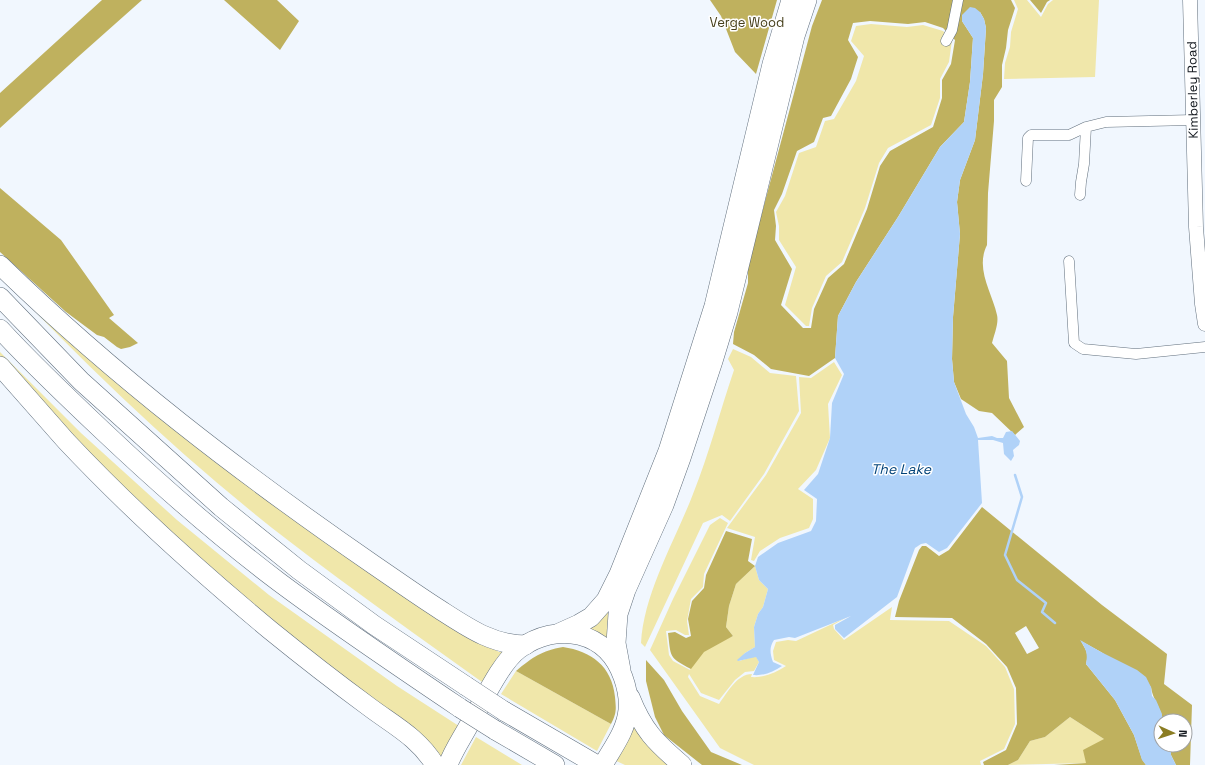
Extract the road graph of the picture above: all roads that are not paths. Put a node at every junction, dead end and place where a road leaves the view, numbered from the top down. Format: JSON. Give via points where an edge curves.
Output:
{"nodes":[{"id":1,"x":791,"y":0,"type":"edge"},
{"id":2,"x":807,"y":0,"type":"edge"},
{"id":3,"x":958,"y":0,"type":"edge"},
{"id":4,"x":1190,"y":0,"type":"edge"},
{"id":5,"x":946,"y":41,"type":"dead end"},
{"id":6,"x":1193,"y":120,"type":"junction"},
{"id":7,"x":1086,"y":127,"type":"junction"},
{"id":8,"x":1026,"y":181,"type":"dead end"},
{"id":9,"x":1080,"y":195,"type":"dead end"},
{"id":10,"x":1069,"y":261,"type":"dead end"},
{"id":11,"x":0,"y":265,"type":"edge"},
{"id":12,"x":0,"y":297,"type":"edge"},
{"id":13,"x":1205,"y":324,"type":"edge"},
{"id":14,"x":0,"y":330,"type":"edge"},
{"id":15,"x":1205,"y":346,"type":"edge"},
{"id":16,"x":0,"y":366,"type":"edge"},
{"id":17,"x":559,"y":633,"type":"junction"},
{"id":18,"x":526,"y":645,"type":"junction"},
{"id":19,"x":621,"y":670,"type":"junction"},
{"id":20,"x":627,"y":690,"type":"junction"},
{"id":21,"x":389,"y":721,"type":"junction"},
{"id":22,"x":428,"y":765,"type":"edge"},
{"id":23,"x":435,"y":765,"type":"edge"},
{"id":24,"x":448,"y":765,"type":"edge"},
{"id":25,"x":555,"y":765,"type":"edge"},
{"id":26,"x":597,"y":765,"type":"edge"},
{"id":27,"x":603,"y":765,"type":"edge"},
{"id":28,"x":682,"y":765,"type":"edge"}],
"edges":[{"from":1,"to":17,"type":"highway","via":[[772,64],[714,306],[668,451],[622,567],[606,600],[590,617]]},
{"from":2,"to":19,"type":"highway","via":[[795,36],[728,312],[713,361],[664,505],[618,614],[616,643]]},
{"from":3,"to":5,"type":"street","via":[[952,30]]},
{"from":4,"to":6,"type":"street","name":"Kimberley Road"},
{"from":6,"to":7,"type":"street","via":[[1106,122]]},
{"from":6,"to":13,"type":"street","name":"Kimberley Road","via":[[1198,249]]},
{"from":7,"to":8,"type":"street","via":[[1069,135],[1031,135],[1028,138]]},
{"from":7,"to":9,"type":"street"},
{"from":10,"to":15,"type":"street","via":[[1074,343],[1078,346],[1136,354]]},
{"from":11,"to":18,"type":"highway","via":[[68,329],[169,414],[310,521],[474,632],[501,643]]},
{"from":12,"to":26,"type":"highway","bridge":true,"via":[[82,381],[221,507],[305,574],[380,629],[504,711]]},
{"from":14,"to":25,"type":"highway","bridge":true,"via":[[134,460],[211,528],[278,581],[366,645],[460,708]]},
{"from":16,"to":21,"type":"highway","via":[[67,441],[189,560],[299,653]]},
{"from":17,"to":18,"type":"highway"},
{"from":17,"to":19,"type":"highway","via":[[596,641],[609,651]]},
{"from":18,"to":24,"type":"highway","via":[[504,666]]},
{"from":19,"to":20,"type":"highway"},
{"from":20,"to":27,"type":"highway","via":[[628,709],[623,730]]},
{"from":20,"to":28,"type":"highway","via":[[649,734]]},
{"from":21,"to":22,"type":"highway","via":[[417,749]]},
{"from":21,"to":23,"type":"highway","via":[[412,737]]}]}
